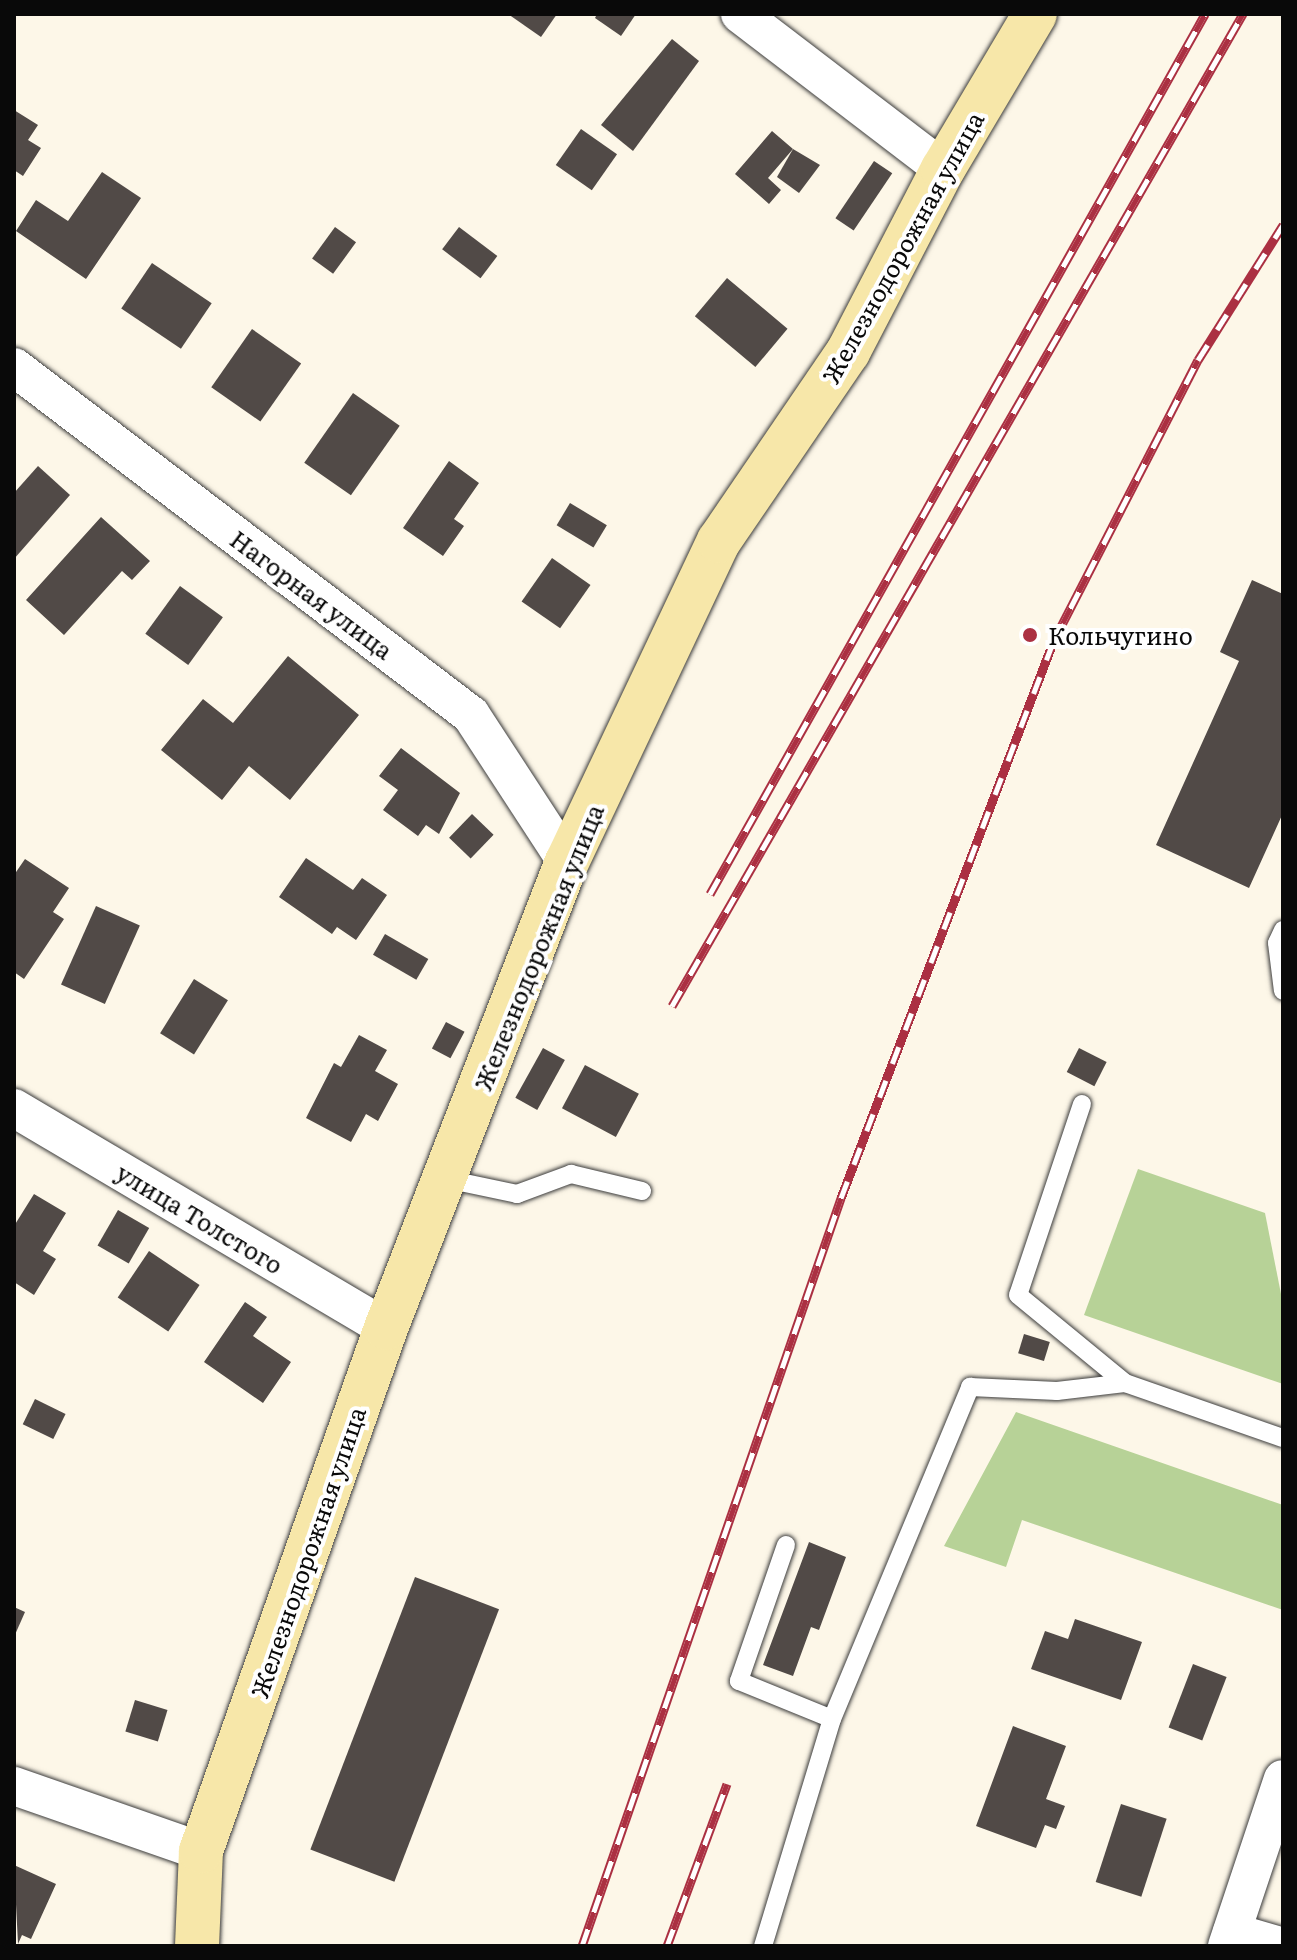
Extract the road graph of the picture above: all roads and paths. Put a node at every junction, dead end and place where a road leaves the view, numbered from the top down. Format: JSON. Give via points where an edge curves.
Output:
{"nodes":[{"id":1,"x":740,"y":14,"type":"edge"},
{"id":2,"x":1035,"y":14,"type":"edge"},
{"id":3,"x":943,"y":169,"type":"junction"},
{"id":4,"x":14,"y":367,"type":"edge"},
{"id":5,"x":567,"y":862,"type":"junction"},
{"id":6,"x":1283,"y":930,"type":"edge"},
{"id":7,"x":1283,"y":991,"type":"edge"},
{"id":8,"x":1082,"y":1104,"type":"dead end"},
{"id":9,"x":14,"y":1108,"type":"edge"},
{"id":10,"x":446,"y":1179,"type":"junction"},
{"id":11,"x":642,"y":1191,"type":"dead end"},
{"id":12,"x":386,"y":1328,"type":"junction"},
{"id":13,"x":1125,"y":1383,"type":"junction"},
{"id":14,"x":1283,"y":1438,"type":"edge"},
{"id":15,"x":786,"y":1545,"type":"dead end"},
{"id":16,"x":832,"y":1719,"type":"junction"},
{"id":17,"x":1283,"y":1779,"type":"edge"},
{"id":18,"x":14,"y":1786,"type":"edge"},
{"id":19,"x":201,"y":1851,"type":"junction"},
{"id":20,"x":1229,"y":1939,"type":"edge"},
{"id":21,"x":197,"y":1946,"type":"edge"},
{"id":22,"x":763,"y":1946,"type":"edge"},
{"id":23,"x":1280,"y":1946,"type":"edge"}],
"edges":[{"from":1,"to":3,"type":"street"},
{"from":2,"to":3,"type":"street","name":"Железнодорожная улица"},
{"from":3,"to":5,"type":"street","name":"Железнодорожная улица","via":[[848,352],[719,541]]},
{"from":4,"to":5,"type":"street","name":"Нагорная улица","via":[[471,715]]},
{"from":5,"to":10,"type":"street","name":"Железнодорожная улица"},
{"from":6,"to":7,"type":"lane","via":[[1277,943]]},
{"from":8,"to":13,"type":"lane","via":[[1018,1295]]},
{"from":9,"to":12,"type":"street","name":"улица Толстого"},
{"from":10,"to":11,"type":"lane","via":[[517,1194],[571,1174]]},
{"from":10,"to":12,"type":"street","name":"Железнодорожная улица"},
{"from":12,"to":19,"type":"street","name":"Железнодорожная улица"},
{"from":13,"to":14,"type":"lane"},
{"from":13,"to":16,"type":"lane","via":[[1057,1391],[970,1387]]},
{"from":15,"to":16,"type":"lane","via":[[739,1681]]},
{"from":16,"to":22,"type":"lane"},
{"from":17,"to":20,"type":"street"},
{"from":18,"to":19,"type":"street"},
{"from":19,"to":21,"type":"street","name":"Железнодорожная улица"},
{"from":20,"to":23,"type":"street"}]}
